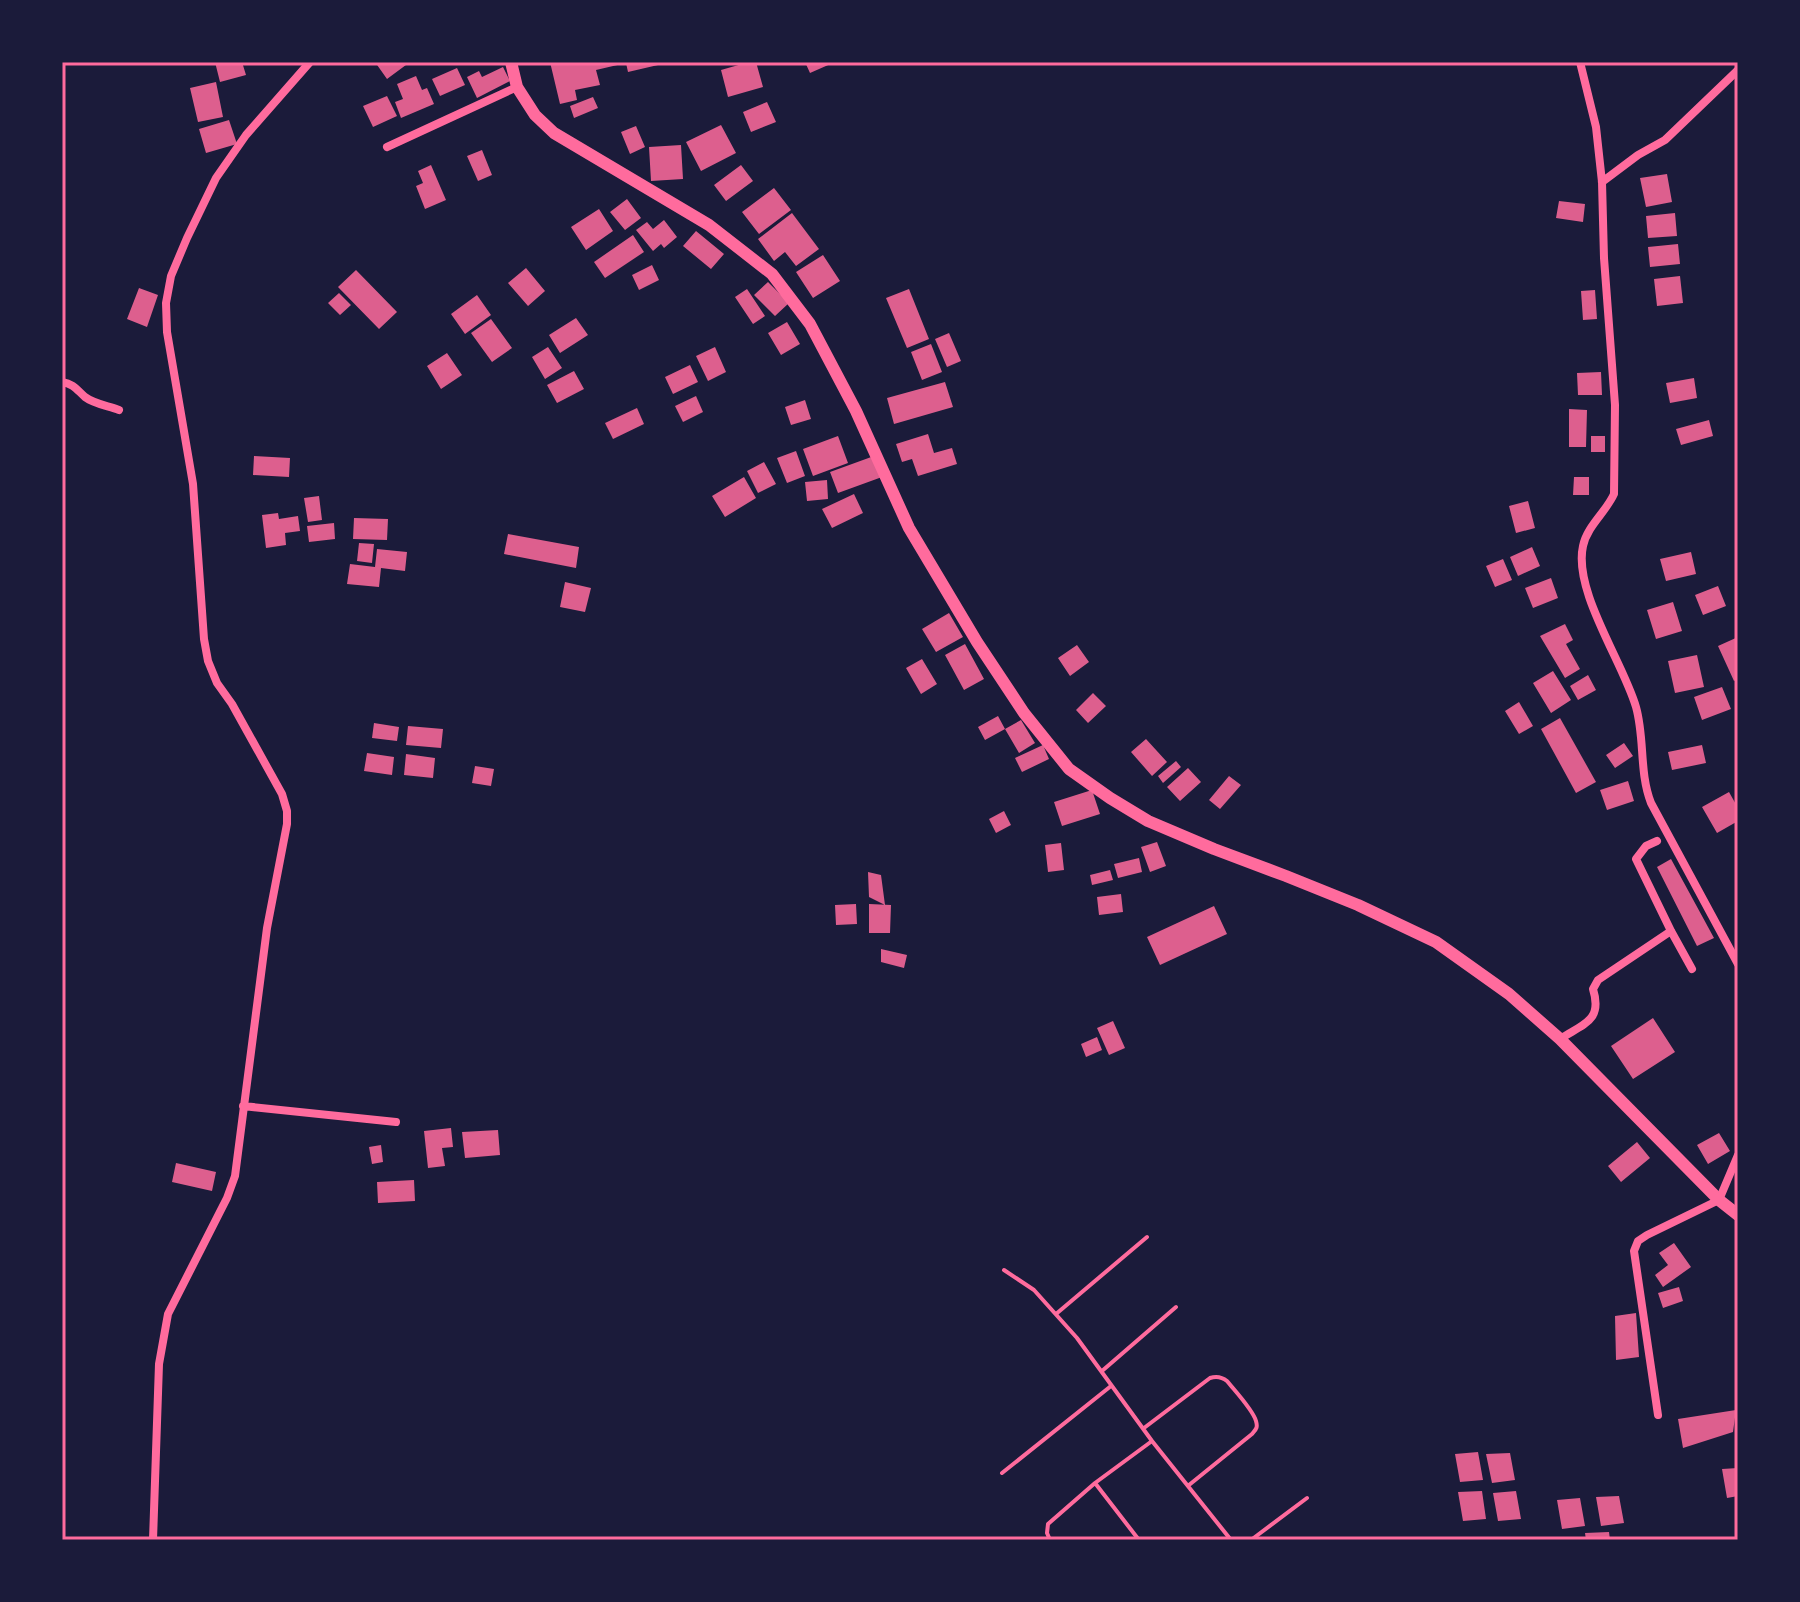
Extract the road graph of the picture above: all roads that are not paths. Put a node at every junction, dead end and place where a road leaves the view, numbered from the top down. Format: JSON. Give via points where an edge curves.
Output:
{"nodes":[{"id":1,"x":310,"y":62,"type":"edge"},
{"id":2,"x":511,"y":62,"type":"edge"},
{"id":3,"x":1580,"y":62,"type":"edge"},
{"id":4,"x":1738,"y":70,"type":"edge"},
{"id":5,"x":517,"y":87,"type":"junction"},
{"id":6,"x":387,"y":147,"type":"dead end"},
{"id":7,"x":1602,"y":182,"type":"junction"},
{"id":8,"x":62,"y":382,"type":"edge"},
{"id":9,"x":119,"y":410,"type":"dead end"},
{"id":10,"x":1657,"y":841,"type":"dead end"},
{"id":11,"x":1671,"y":931,"type":"junction"},
{"id":12,"x":1738,"y":964,"type":"edge"},
{"id":13,"x":1692,"y":969,"type":"dead end"},
{"id":14,"x":1560,"y":1039,"type":"junction"},
{"id":15,"x":243,"y":1106,"type":"junction"},
{"id":16,"x":396,"y":1122,"type":"dead end"},
{"id":17,"x":1738,"y":1155,"type":"edge"},
{"id":18,"x":1719,"y":1200,"type":"junction"},
{"id":19,"x":1738,"y":1215,"type":"edge"},
{"id":20,"x":1147,"y":1237,"type":"dead end"},
{"id":21,"x":1004,"y":1270,"type":"dead end"},
{"id":22,"x":1176,"y":1307,"type":"dead end"},
{"id":23,"x":1056,"y":1314,"type":"junction"},
{"id":24,"x":1102,"y":1371,"type":"junction"},
{"id":25,"x":1111,"y":1386,"type":"junction"},
{"id":26,"x":1658,"y":1415,"type":"dead end"},
{"id":27,"x":1144,"y":1428,"type":"junction"},
{"id":28,"x":1152,"y":1441,"type":"junction"},
{"id":29,"x":1002,"y":1473,"type":"dead end"},
{"id":30,"x":1095,"y":1483,"type":"junction"},
{"id":31,"x":1189,"y":1485,"type":"junction"},
{"id":32,"x":1307,"y":1498,"type":"dead end"},
{"id":33,"x":153,"y":1540,"type":"edge"},
{"id":34,"x":1050,"y":1540,"type":"edge"},
{"id":35,"x":1139,"y":1540,"type":"edge"},
{"id":36,"x":1231,"y":1540,"type":"edge"},
{"id":37,"x":1251,"y":1540,"type":"edge"}],
"edges":[{"from":1,"to":15,"type":"street","via":[[216,178],[171,276],[166,303],[193,484],[208,661],[287,811]]},
{"from":2,"to":5,"type":"main road"},
{"from":3,"to":7,"type":"street","via":[[1596,127]]},
{"from":4,"to":7,"type":"street","via":[[1665,140]]},
{"from":5,"to":6,"type":"street"},
{"from":5,"to":14,"type":"main road","via":[[554,133],[709,225],[772,274],[810,324],[909,528],[969,629],[1024,713],[1069,769],[1148,821],[1436,942],[1509,994]]},
{"from":7,"to":12,"type":"street","via":[[1615,485],[1609,505],[1583,545],[1588,596],[1636,708],[1651,803]]},
{"from":8,"to":9,"type":"street","via":[[77,387],[87,399]]},
{"from":10,"to":11,"type":"street","via":[[1636,859]]},
{"from":11,"to":13,"type":"street"},
{"from":11,"to":14,"type":"street","via":[[1598,980],[1593,989],[1596,1012]]},
{"from":14,"to":18,"type":"main road"},
{"from":15,"to":16,"type":"street"},
{"from":15,"to":33,"type":"street","via":[[235,1176],[168,1314],[159,1364]]},
{"from":17,"to":18,"type":"street"},
{"from":18,"to":19,"type":"main road"},
{"from":18,"to":26,"type":"street","via":[[1647,1235],[1634,1251]]},
{"from":20,"to":23,"type":"lane"},
{"from":21,"to":23,"type":"lane","via":[[1034,1290]]},
{"from":22,"to":24,"type":"lane"},
{"from":23,"to":24,"type":"lane"},
{"from":24,"to":25,"type":"lane"},
{"from":25,"to":27,"type":"lane"},
{"from":25,"to":29,"type":"lane"},
{"from":27,"to":28,"type":"lane"},
{"from":27,"to":31,"type":"lane","via":[[1210,1378],[1227,1381],[1252,1413],[1256,1428]]},
{"from":28,"to":30,"type":"lane"},
{"from":28,"to":31,"type":"lane"},
{"from":30,"to":34,"type":"lane","via":[[1048,1524]]},
{"from":30,"to":35,"type":"lane"},
{"from":31,"to":36,"type":"lane"},
{"from":32,"to":37,"type":"lane"}]}
